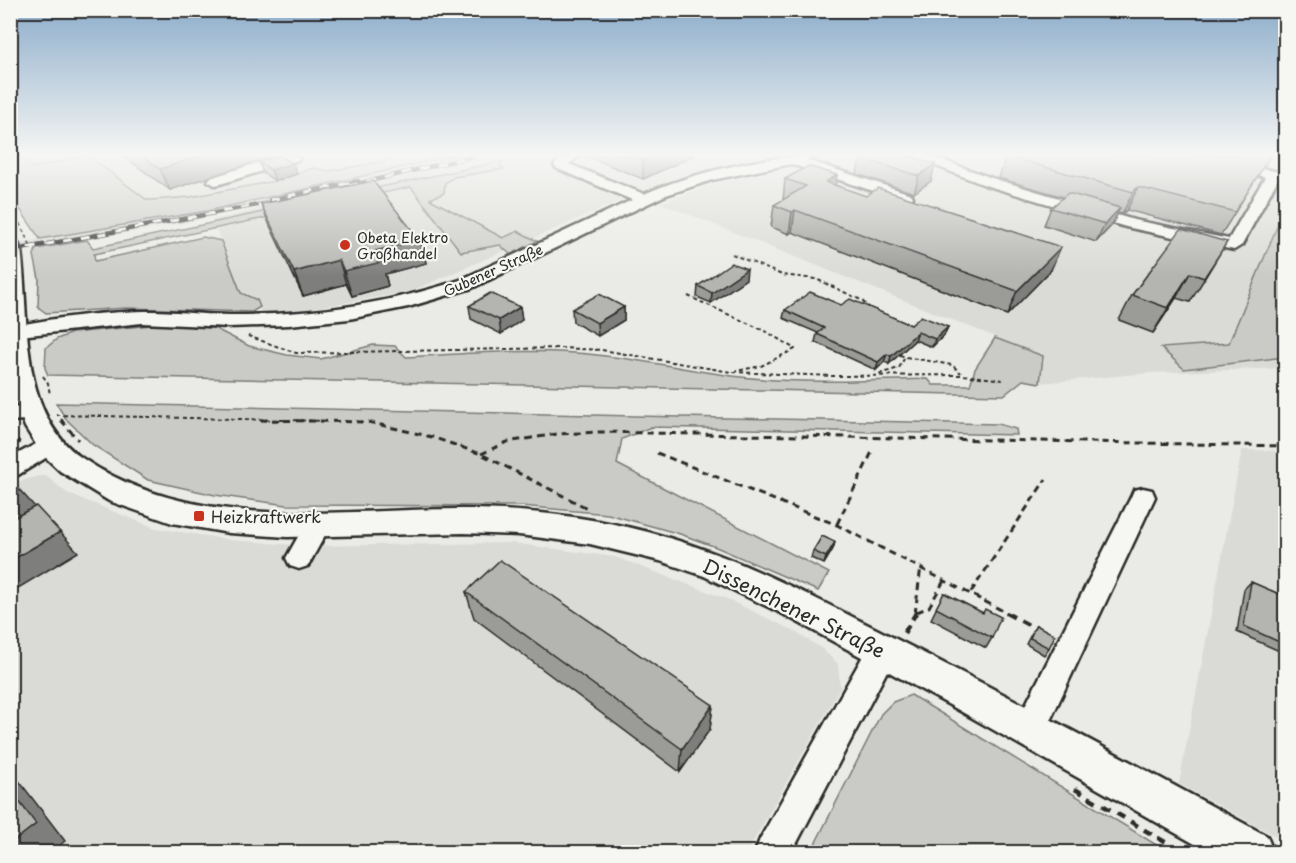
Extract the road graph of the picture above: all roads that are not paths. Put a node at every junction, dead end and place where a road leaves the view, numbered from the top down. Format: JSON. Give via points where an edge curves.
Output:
{"nodes":[{"id":1,"x":634,"y":195,"type":"edge"},
{"id":2,"x":654,"y":195,"type":"edge"},
{"id":3,"x":900,"y":195,"type":"edge"},
{"id":4,"x":1035,"y":195,"type":"edge"},
{"id":5,"x":1262,"y":195,"type":"edge"},
{"id":6,"x":643,"y":199,"type":"junction"},
{"id":7,"x":923,"y":203,"type":"edge"},
{"id":8,"x":10,"y":245,"type":"edge"},
{"id":9,"x":15,"y":332,"type":"junction"},
{"id":10,"x":34,"y":414,"type":"edge"},
{"id":11,"x":49,"y":445,"type":"junction"},
{"id":12,"x":10,"y":469,"type":"edge"},
{"id":13,"x":1143,"y":497,"type":"dead end"},
{"id":14,"x":317,"y":526,"type":"junction"},
{"id":15,"x":298,"y":558,"type":"dead end"},
{"id":16,"x":892,"y":644,"type":"junction"},
{"id":17,"x":1030,"y":729,"type":"junction"},
{"id":18,"x":773,"y":852,"type":"edge"},
{"id":19,"x":1251,"y":852,"type":"edge"}],
"edges":[{"from":1,"to":6,"type":"street"},
{"from":2,"to":6,"type":"street","name":"Gubener Straße"},
{"from":3,"to":7,"type":"street"},
{"from":4,"to":5,"type":"street","via":[[1131,224],[1234,245]]},
{"from":6,"to":9,"type":"street","name":"Gubener Straße","via":[[492,273],[440,294],[355,314],[226,321],[144,317],[80,321]]},
{"from":8,"to":9,"type":"main road","name":"Dissenchener Straße"},
{"from":9,"to":10,"type":"main road","name":"Dissenchener Straße","via":[[21,380]]},
{"from":10,"to":11,"type":"main road","name":"Dissenchener Straße"},
{"from":11,"to":12,"type":"street"},
{"from":11,"to":14,"type":"main road","name":"Dissenchener Straße","via":[[96,480],[162,508],[246,522]]},
{"from":13,"to":17,"type":"street"},
{"from":14,"to":15,"type":"street"},
{"from":14,"to":16,"type":"main road","name":"Dissenchener Straße","via":[[424,521],[519,523],[601,533],[664,549],[715,568]]},
{"from":16,"to":17,"type":"main road","name":"Dissenchener Straße"},
{"from":16,"to":18,"type":"street"},
{"from":17,"to":19,"type":"main road","name":"Dissenchener Straße"}]}
